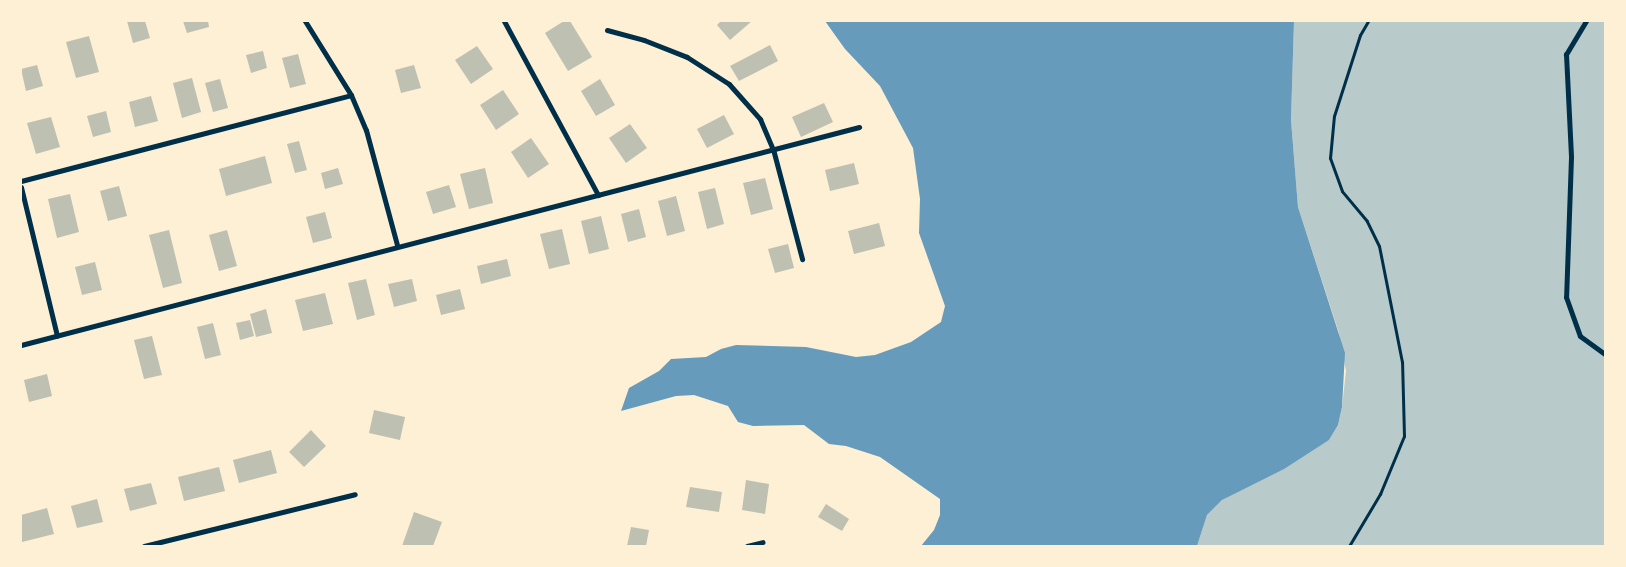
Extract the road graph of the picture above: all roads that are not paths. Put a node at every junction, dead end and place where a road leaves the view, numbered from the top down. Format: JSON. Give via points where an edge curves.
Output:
{"nodes":[{"id":1,"x":305,"y":21,"type":"edge"},
{"id":2,"x":504,"y":21,"type":"edge"},
{"id":3,"x":1586,"y":21,"type":"edge"},
{"id":4,"x":607,"y":30,"type":"dead end"},
{"id":5,"x":350,"y":95,"type":"junction"},
{"id":6,"x":859,"y":127,"type":"dead end"},
{"id":7,"x":773,"y":149,"type":"junction"},
{"id":8,"x":21,"y":181,"type":"edge"},
{"id":9,"x":21,"y":187,"type":"edge"},
{"id":10,"x":598,"y":195,"type":"junction"},
{"id":11,"x":397,"y":245,"type":"junction"},
{"id":12,"x":802,"y":260,"type":"dead end"},
{"id":13,"x":57,"y":336,"type":"junction"},
{"id":14,"x":21,"y":345,"type":"edge"},
{"id":15,"x":1605,"y":354,"type":"edge"},
{"id":16,"x":355,"y":494,"type":"dead end"},
{"id":17,"x":763,"y":542,"type":"dead end"},
{"id":18,"x":144,"y":546,"type":"edge"},
{"id":19,"x":747,"y":546,"type":"edge"}],
"edges":[{"from":1,"to":5,"type":"street"},
{"from":2,"to":10,"type":"street"},
{"from":3,"to":15,"type":"street","via":[[1566,54],[1571,157],[1566,297],[1580,336]]},
{"from":4,"to":7,"type":"street","via":[[687,57],[729,84],[760,118]]},
{"from":5,"to":8,"type":"street"},
{"from":5,"to":11,"type":"street","via":[[366,130]]},
{"from":6,"to":7,"type":"street"},
{"from":7,"to":10,"type":"street"},
{"from":7,"to":12,"type":"street"},
{"from":9,"to":13,"type":"street"},
{"from":10,"to":11,"type":"street"},
{"from":11,"to":13,"type":"street"},
{"from":13,"to":14,"type":"street"},
{"from":16,"to":18,"type":"street"},
{"from":17,"to":19,"type":"street"}]}
